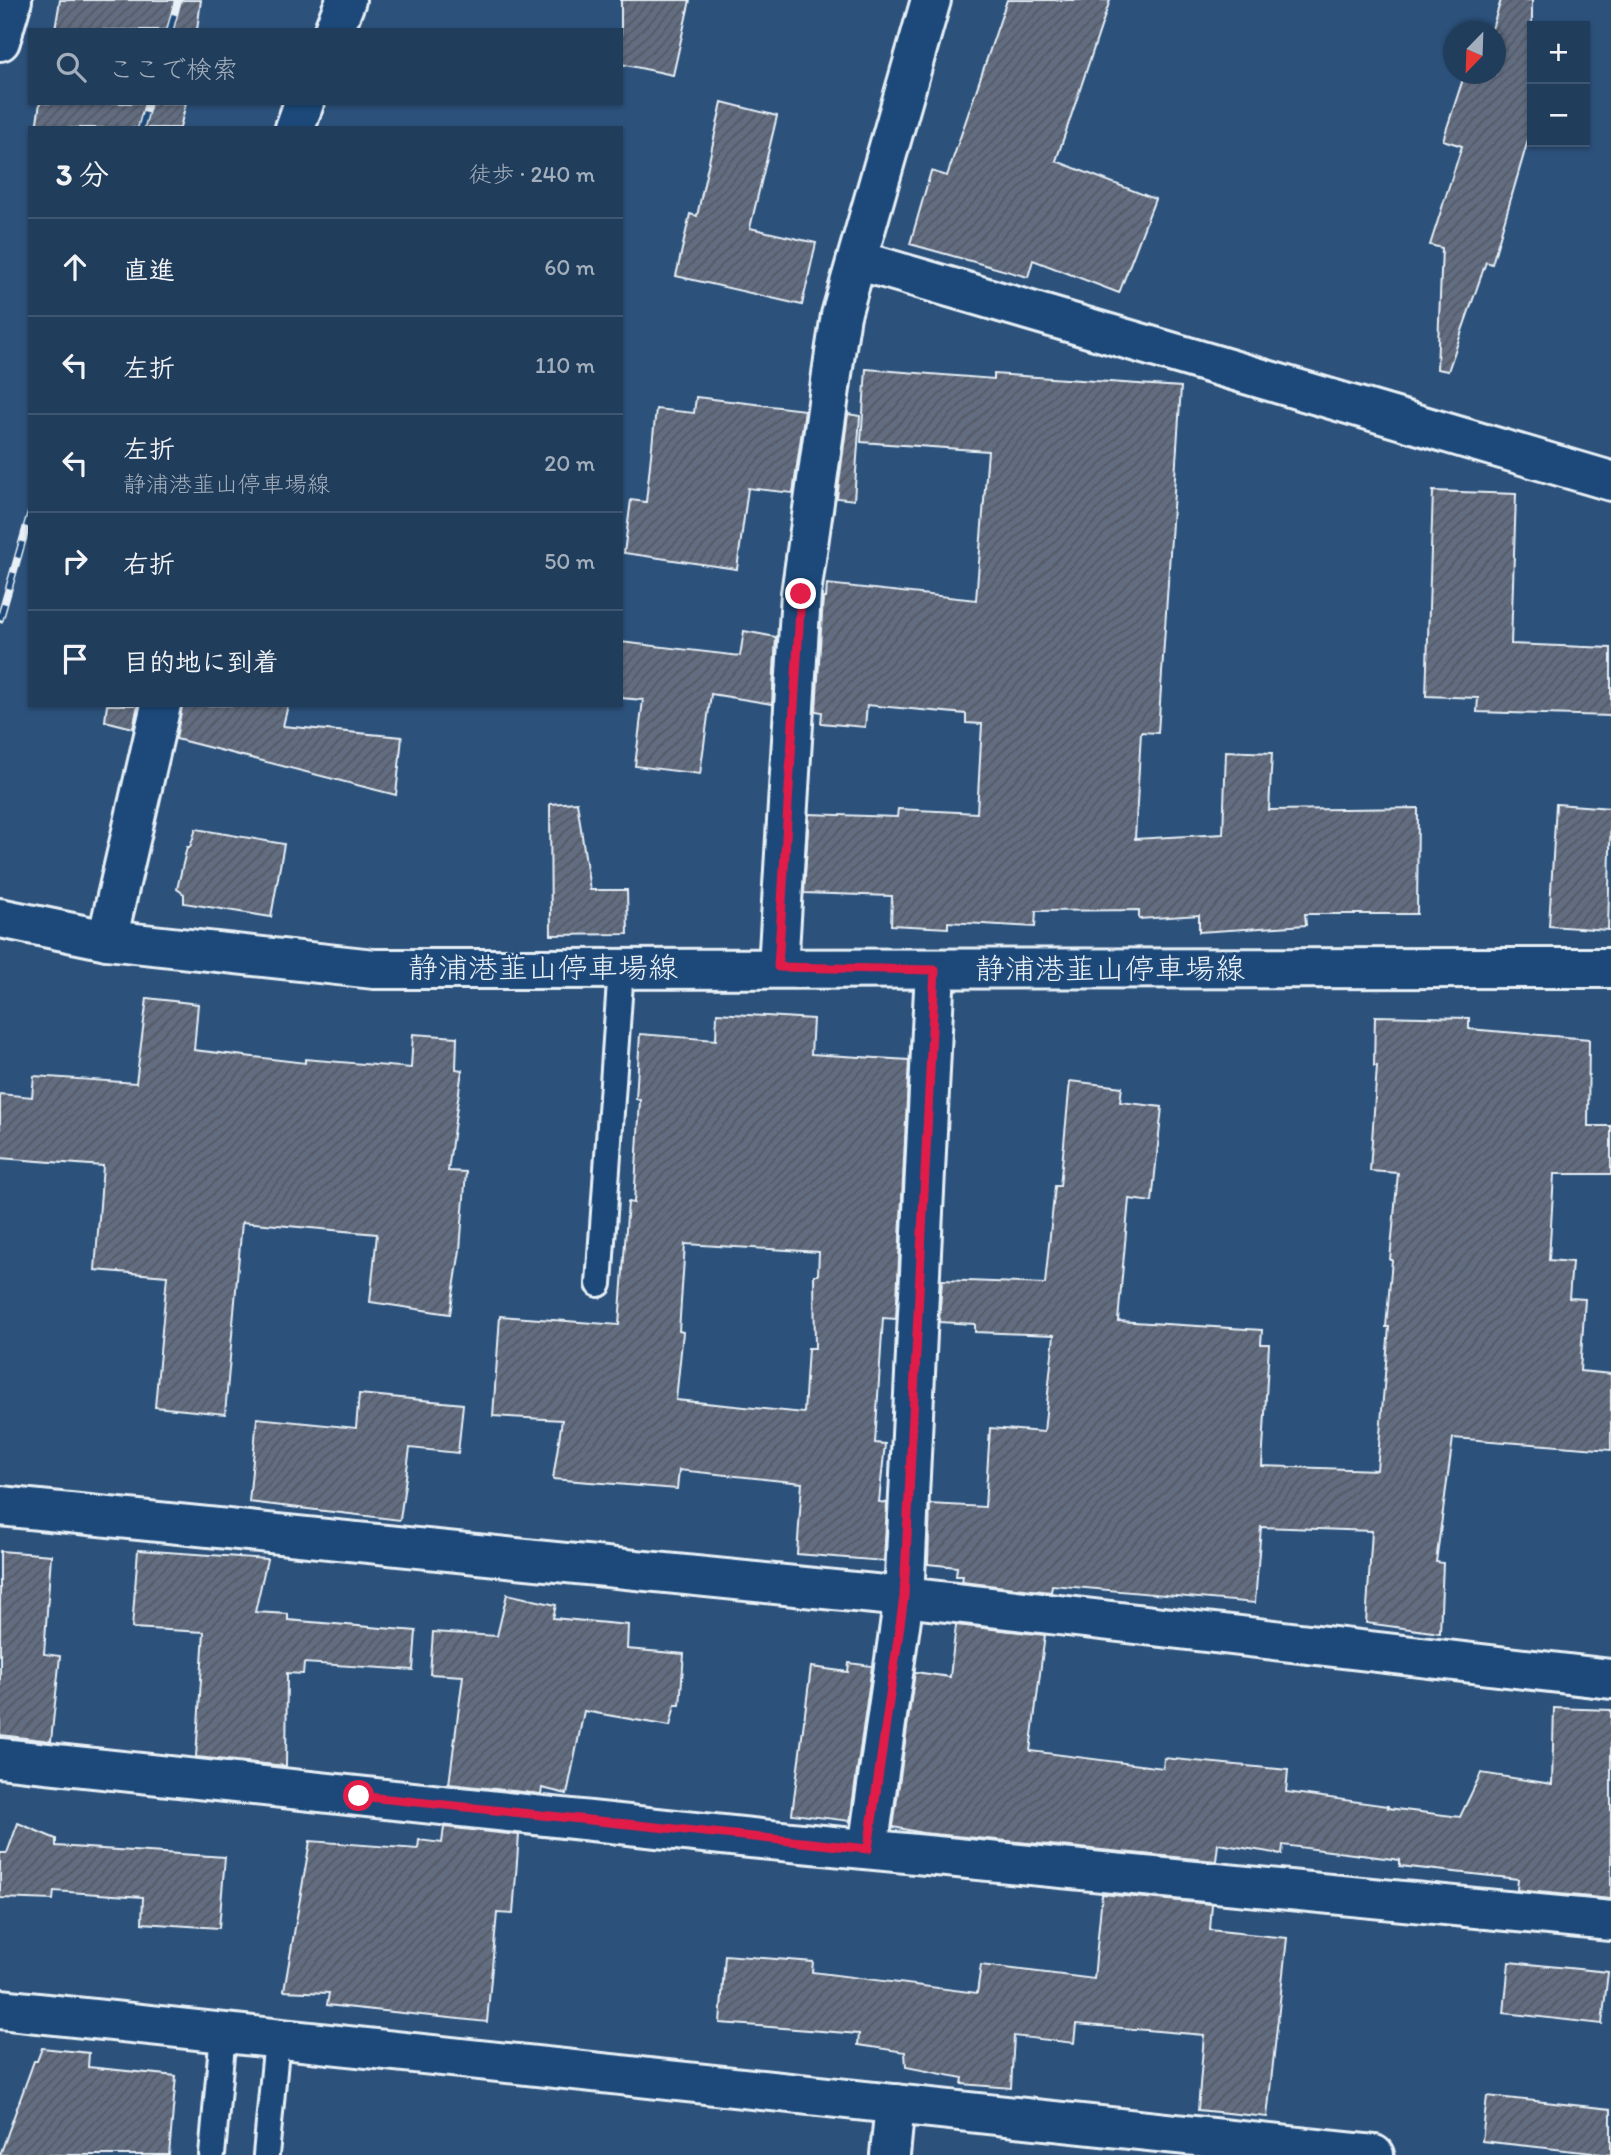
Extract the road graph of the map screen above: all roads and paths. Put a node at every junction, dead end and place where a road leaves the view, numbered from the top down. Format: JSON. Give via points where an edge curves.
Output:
{"nodes":[{"id":1,"x":346,"y":0,"type":"edge"},
{"id":2,"x":931,"y":0,"type":"edge"},
{"id":3,"x":335,"y":28,"type":"edge"},
{"id":4,"x":303,"y":105,"type":"edge"},
{"id":5,"x":296,"y":126,"type":"edge"},
{"id":6,"x":857,"y":260,"type":"junction"},
{"id":7,"x":1611,"y":481,"type":"edge"},
{"id":8,"x":161,"y":707,"type":"edge"},
{"id":9,"x":0,"y":918,"type":"edge"},
{"id":10,"x":107,"y":940,"type":"junction"},
{"id":11,"x":778,"y":967,"type":"junction"},
{"id":12,"x":621,"y":968,"type":"junction"},
{"id":13,"x":1611,"y":968,"type":"edge"},
{"id":14,"x":935,"y":970,"type":"junction"},
{"id":15,"x":599,"y":1284,"type":"dead end"},
{"id":16,"x":0,"y":1506,"type":"edge"},
{"id":17,"x":904,"y":1597,"type":"junction"},
{"id":18,"x":1611,"y":1679,"type":"edge"},
{"id":19,"x":0,"y":1758,"type":"edge"},
{"id":20,"x":868,"y":1849,"type":"junction"},
{"id":21,"x":1611,"y":1921,"type":"edge"},
{"id":22,"x":0,"y":2010,"type":"edge"},
{"id":23,"x":223,"y":2033,"type":"junction"},
{"id":24,"x":277,"y":2039,"type":"junction"},
{"id":25,"x":895,"y":2104,"type":"junction"},
{"id":26,"x":212,"y":2155,"type":"edge"},
{"id":27,"x":266,"y":2155,"type":"edge"},
{"id":28,"x":890,"y":2155,"type":"edge"},
{"id":29,"x":1374,"y":2155,"type":"edge"}],
"edges":[{"from":1,"to":3,"type":"street"},
{"from":2,"to":6,"type":"street"},
{"from":4,"to":5,"type":"street"},
{"from":6,"to":7,"type":"street"},
{"from":6,"to":11,"type":"street","via":[[841,315],[801,594]]},
{"from":8,"to":10,"type":"street"},
{"from":9,"to":10,"type":"street","name":"静浦港韮山停車場線"},
{"from":10,"to":12,"type":"street","name":"静浦港韮山停車場線","via":[[374,969]]},
{"from":11,"to":12,"type":"street","name":"静浦港韮山停車場線"},
{"from":11,"to":14,"type":"street","name":"静浦港韮山停車場線"},
{"from":12,"to":15,"type":"lane"},
{"from":13,"to":14,"type":"street","name":"静浦港韮山停車場線"},
{"from":14,"to":17,"type":"street"},
{"from":16,"to":17,"type":"street"},
{"from":17,"to":18,"type":"street"},
{"from":17,"to":20,"type":"street"},
{"from":19,"to":20,"type":"street"},
{"from":20,"to":21,"type":"street"},
{"from":22,"to":23,"type":"street"},
{"from":23,"to":24,"type":"street"},
{"from":23,"to":26,"type":"lane"},
{"from":24,"to":25,"type":"street"},
{"from":24,"to":27,"type":"lane"},
{"from":25,"to":28,"type":"street"},
{"from":25,"to":29,"type":"street"}]}
